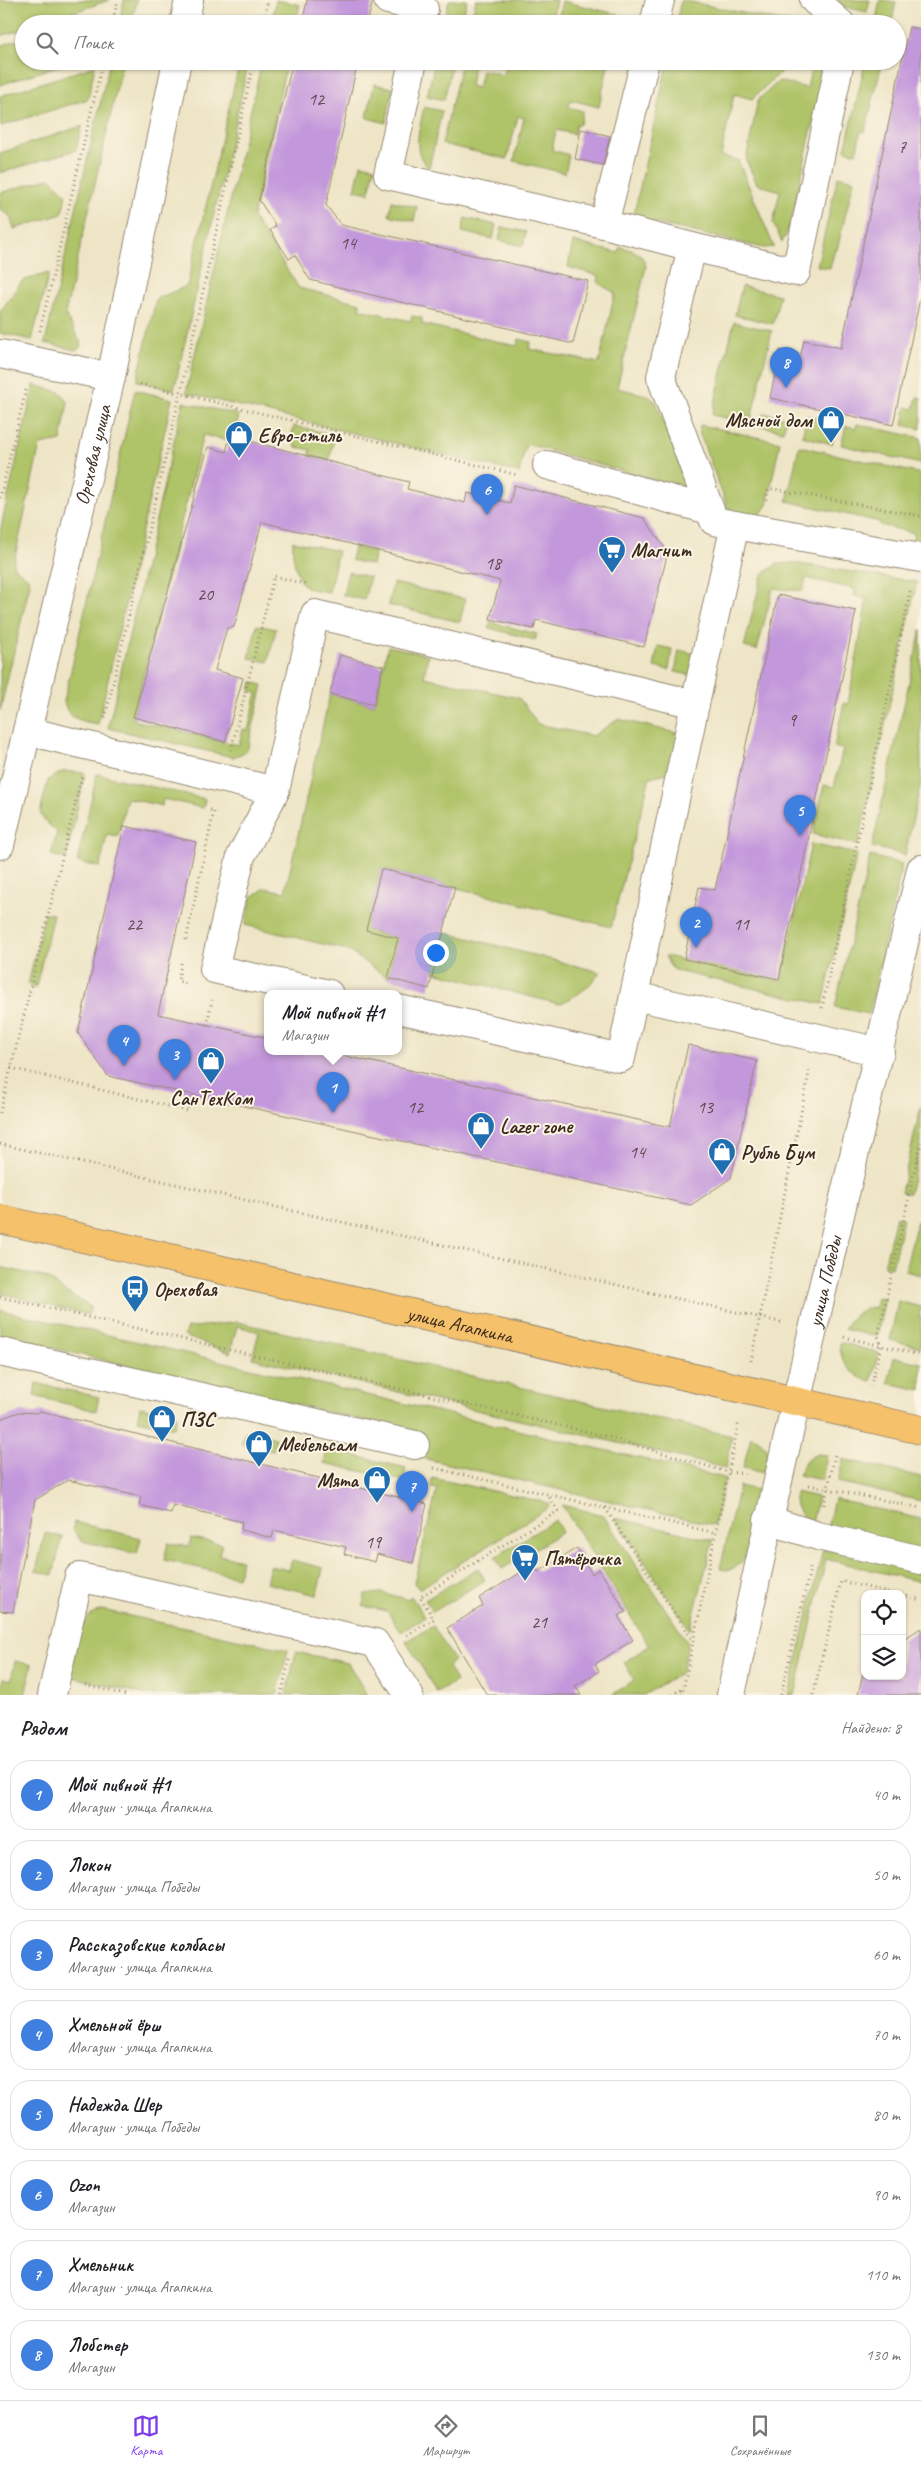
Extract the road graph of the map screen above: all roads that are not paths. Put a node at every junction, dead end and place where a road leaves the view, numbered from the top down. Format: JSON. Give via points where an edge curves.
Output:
{"nodes":[{"id":1,"x":189,"y":0,"type":"edge"},
{"id":2,"x":388,"y":0,"type":"edge"},
{"id":3,"x":660,"y":0,"type":"edge"},
{"id":4,"x":814,"y":0,"type":"edge"},
{"id":5,"x":424,"y":11,"type":"edge"},
{"id":6,"x":186,"y":15,"type":"edge"},
{"id":7,"x":656,"y":15,"type":"edge"},
{"id":8,"x":831,"y":15,"type":"edge"},
{"id":9,"x":175,"y":70,"type":"edge"},
{"id":10,"x":411,"y":70,"type":"edge"},
{"id":11,"x":643,"y":70,"type":"edge"},
{"id":12,"x":838,"y":70,"type":"edge"},
{"id":13,"x":604,"y":224,"type":"junction"},
{"id":14,"x":692,"y":247,"type":"junction"},
{"id":15,"x":0,"y":354,"type":"edge"},
{"id":16,"x":111,"y":377,"type":"junction"},
{"id":17,"x":547,"y":466,"type":"dead end"},
{"id":18,"x":709,"y":510,"type":"junction"},
{"id":19,"x":735,"y":525,"type":"junction"},
{"id":20,"x":921,"y":558,"type":"edge"},
{"id":21,"x":695,"y":704,"type":"junction"},
{"id":22,"x":27,"y":731,"type":"junction"},
{"id":23,"x":275,"y":790,"type":"junction"},
{"id":24,"x":0,"y":845,"type":"edge"},
{"id":25,"x":921,"y":869,"type":"edge"},
{"id":26,"x":917,"y":903,"type":"edge"},
{"id":27,"x":311,"y":990,"type":"edge"},
{"id":28,"x":635,"y":996,"type":"junction"},
{"id":29,"x":402,"y":1010,"type":"edge"},
{"id":30,"x":880,"y":1052,"type":"junction"},
{"id":31,"x":0,"y":1220,"type":"edge"},
{"id":32,"x":0,"y":1352,"type":"edge"},
{"id":33,"x":796,"y":1401,"type":"junction"},
{"id":34,"x":921,"y":1430,"type":"edge"},
{"id":35,"x":415,"y":1445,"type":"dead end"},
{"id":36,"x":768,"y":1520,"type":"junction"},
{"id":37,"x":921,"y":1560,"type":"edge"},
{"id":38,"x":52,"y":1695,"type":"edge"},
{"id":39,"x":409,"y":1695,"type":"edge"},
{"id":40,"x":731,"y":1695,"type":"edge"}],
"edges":[{"from":1,"to":6,"type":"street"},
{"from":2,"to":5,"type":"street"},
{"from":3,"to":7,"type":"street"},
{"from":4,"to":8,"type":"street"},
{"from":9,"to":16,"type":"street","name":"Ореховая улица"},
{"from":10,"to":13,"type":"street","via":[[388,175]]},
{"from":11,"to":13,"type":"street"},
{"from":12,"to":14,"type":"street","via":[[796,272]]},
{"from":13,"to":14,"type":"street"},
{"from":14,"to":18,"type":"street","via":[[661,377]]},
{"from":15,"to":16,"type":"street"},
{"from":16,"to":22,"type":"street","name":"Ореховая улица"},
{"from":17,"to":18,"type":"street"},
{"from":18,"to":19,"type":"street","via":[[714,521]]},
{"from":19,"to":20,"type":"street"},
{"from":19,"to":21,"type":"street"},
{"from":21,"to":23,"type":"street","via":[[315,614]]},
{"from":21,"to":28,"type":"street"},
{"from":22,"to":23,"type":"street"},
{"from":22,"to":24,"type":"street","name":"Ореховая улица"},
{"from":23,"to":27,"type":"street","via":[[240,856],[214,969]]},
{"from":25,"to":26,"type":"street","name":"улица Победы"},
{"from":26,"to":30,"type":"street","name":"улица Победы"},
{"from":28,"to":29,"type":"street","via":[[621,1058]]},
{"from":28,"to":30,"type":"street"},
{"from":30,"to":33,"type":"street","name":"улица Победы"},
{"from":31,"to":33,"type":"main road","name":"улица Агапкина"},
{"from":32,"to":35,"type":"street"},
{"from":33,"to":34,"type":"main road","name":"улица Агапкина"},
{"from":33,"to":36,"type":"street","name":"улица Победы"},
{"from":36,"to":37,"type":"street","via":[[818,1536]]},
{"from":36,"to":40,"type":"street","name":"улица Победы"},
{"from":38,"to":39,"type":"street","via":[[79,1577],[375,1643]]}]}
